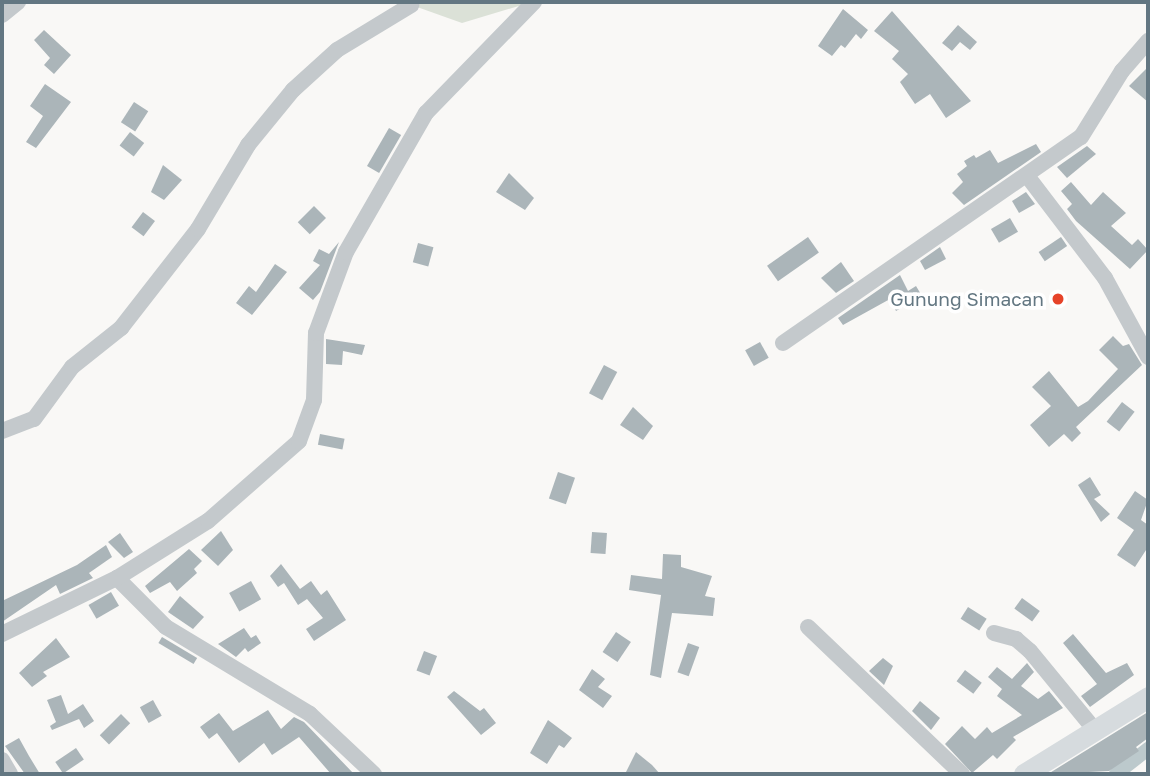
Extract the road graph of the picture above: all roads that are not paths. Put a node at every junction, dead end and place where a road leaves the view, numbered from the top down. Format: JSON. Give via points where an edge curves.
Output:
{"nodes":[{"id":1,"x":18,"y":2,"type":"edge"},
{"id":2,"x":534,"y":2,"type":"edge"},
{"id":3,"x":411,"y":5,"type":"dead end"},
{"id":4,"x":2,"y":15,"type":"edge"},
{"id":5,"x":1148,"y":41,"type":"edge"},
{"id":6,"x":1028,"y":177,"type":"junction"},
{"id":7,"x":783,"y":343,"type":"dead end"},
{"id":8,"x":1148,"y":357,"type":"edge"},
{"id":9,"x":2,"y":431,"type":"edge"},
{"id":10,"x":117,"y":578,"type":"junction"},
{"id":11,"x":808,"y":627,"type":"dead end"},
{"id":12,"x":994,"y":633,"type":"dead end"},
{"id":13,"x":2,"y":634,"type":"edge"},
{"id":14,"x":1148,"y":697,"type":"edge"},
{"id":15,"x":1095,"y":730,"type":"junction"},
{"id":16,"x":2,"y":760,"type":"edge"},
{"id":17,"x":10,"y":774,"type":"edge"},
{"id":18,"x":374,"y":774,"type":"edge"},
{"id":19,"x":962,"y":774,"type":"edge"},
{"id":20,"x":1024,"y":774,"type":"edge"}],
"edges":[{"from":1,"to":4,"type":"street"},
{"from":2,"to":10,"type":"street","via":[[426,113],[365,217],[316,333],[314,400],[299,441],[208,521]]},
{"from":3,"to":9,"type":"street","via":[[352,39],[293,90],[248,145],[198,229],[121,328],[72,367],[34,419]]},
{"from":5,"to":6,"type":"street","via":[[1115,81],[1091,126]]},
{"from":6,"to":7,"type":"street"},
{"from":6,"to":8,"type":"street","via":[[1105,278]]},
{"from":10,"to":13,"type":"street"},
{"from":10,"to":18,"type":"street","via":[[166,627],[310,714]]},
{"from":11,"to":19,"type":"street"},
{"from":12,"to":15,"type":"street","via":[[1016,639],[1030,651]]},
{"from":14,"to":15,"type":"main road"},
{"from":15,"to":20,"type":"main road"},
{"from":16,"to":17,"type":"street"}]}
